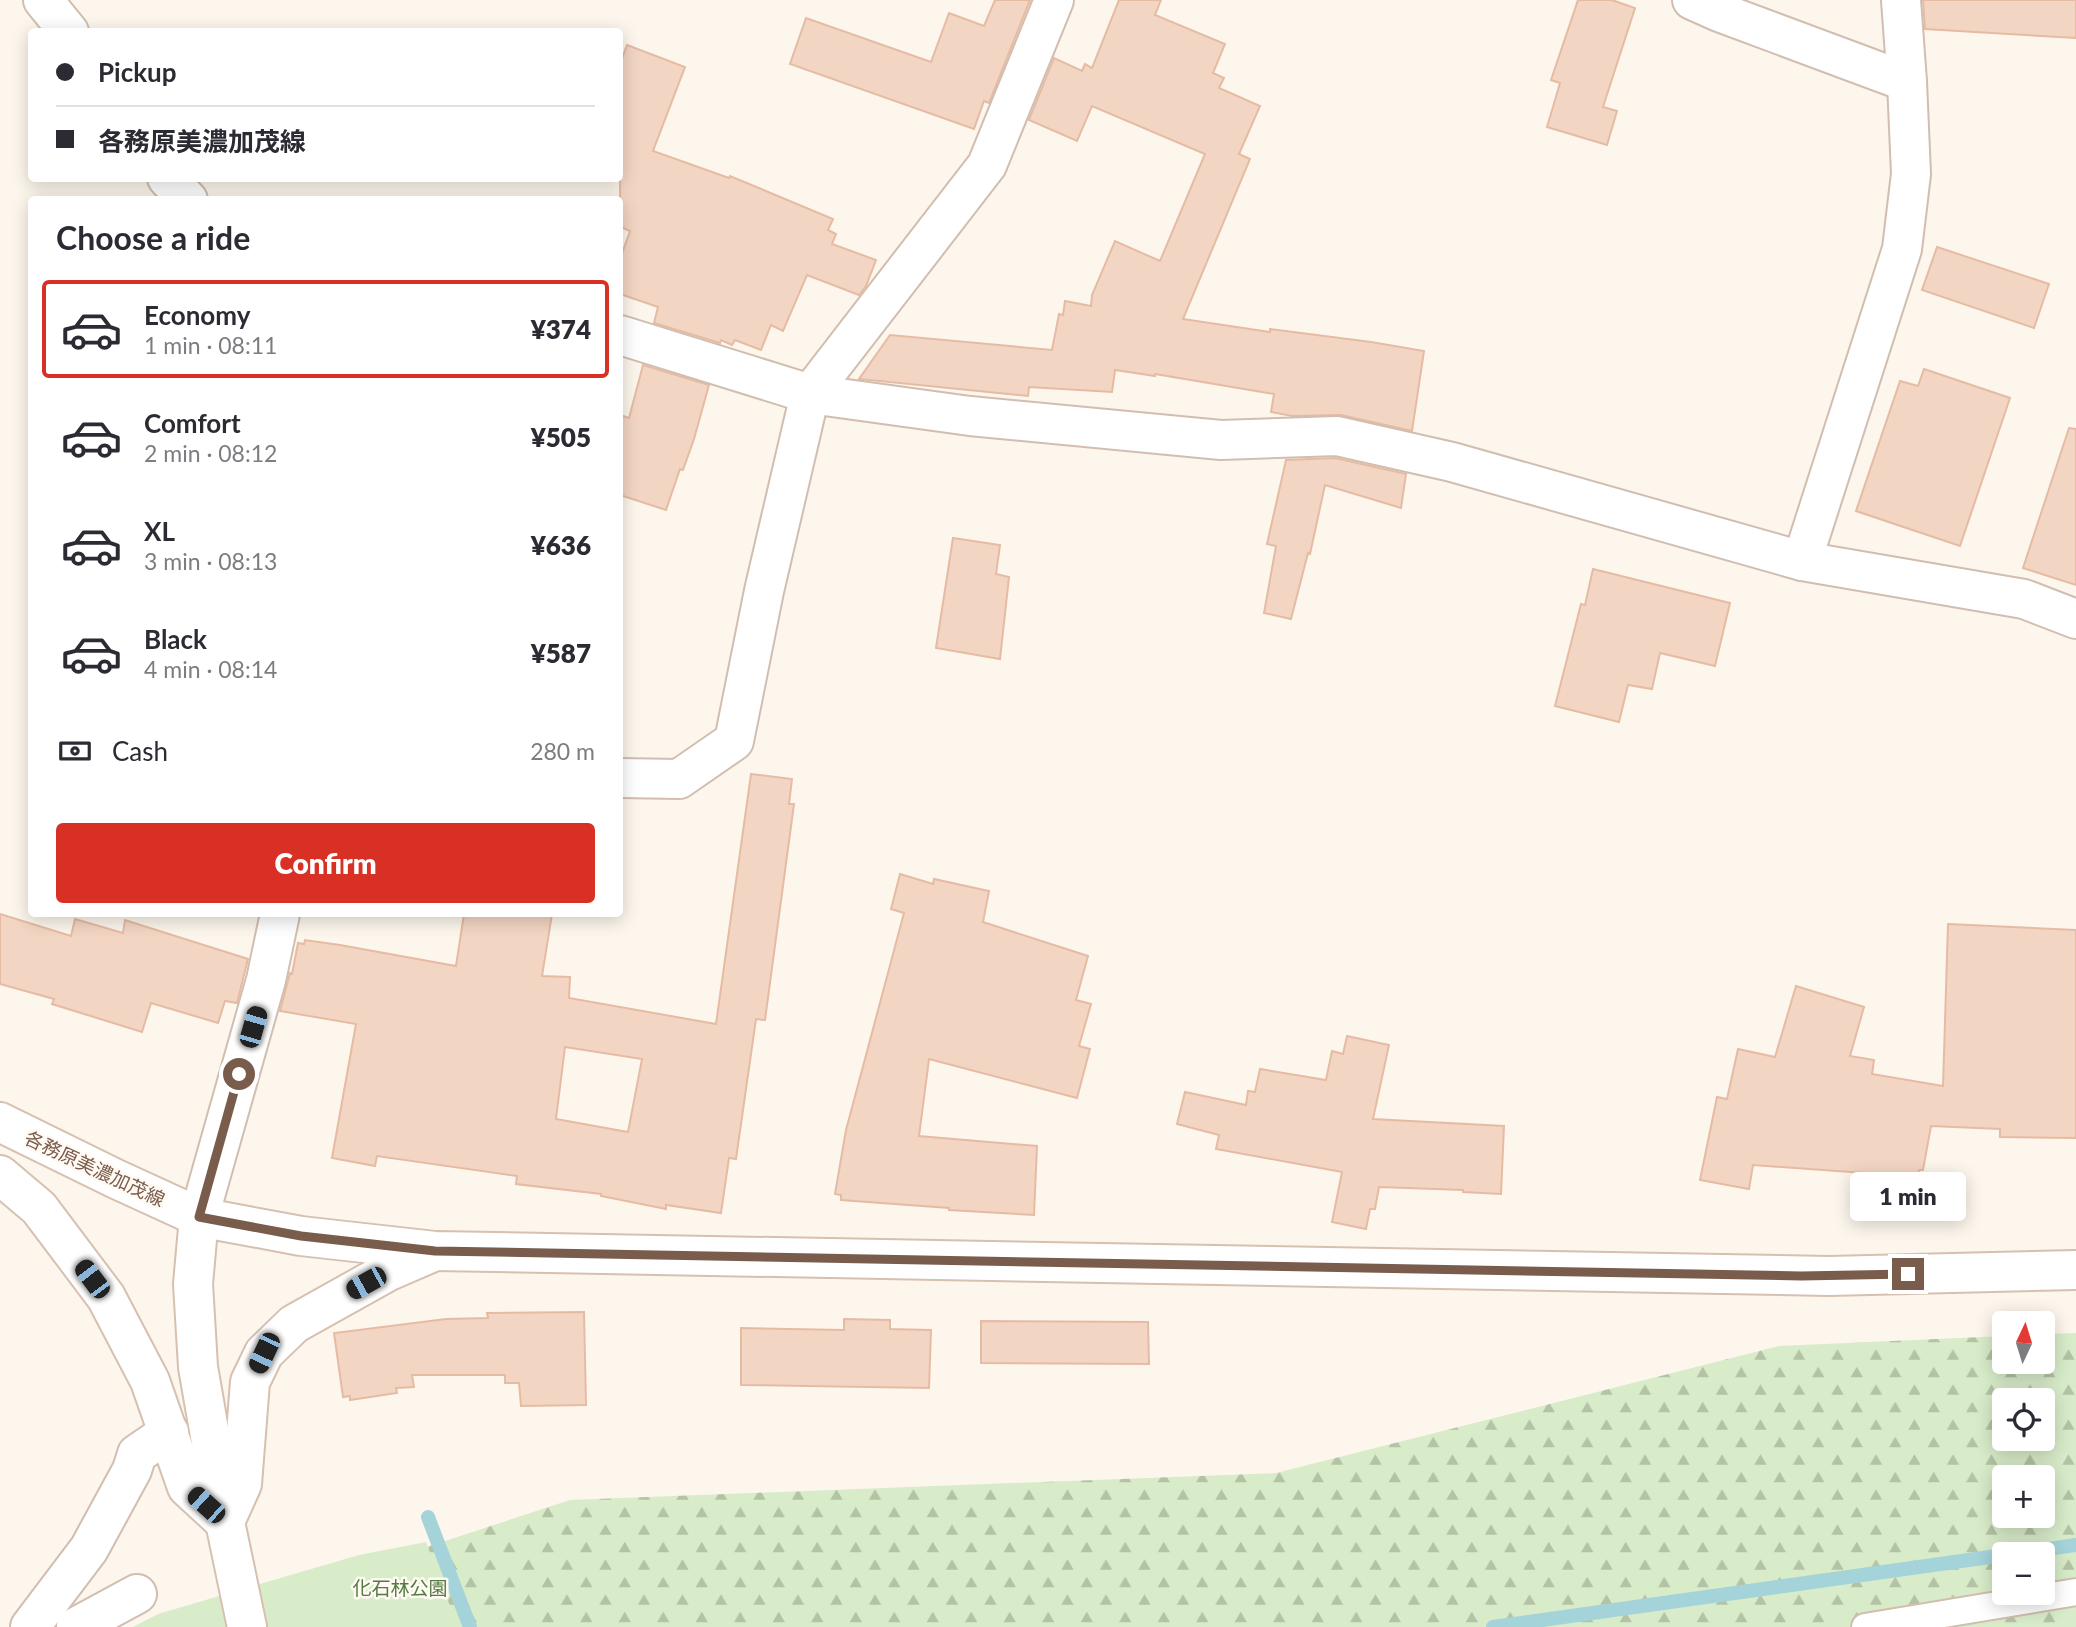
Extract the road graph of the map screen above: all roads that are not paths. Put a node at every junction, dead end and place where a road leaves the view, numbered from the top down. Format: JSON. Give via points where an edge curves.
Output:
{"nodes":[{"id":1,"x":43,"y":0,"type":"edge"},
{"id":2,"x":1054,"y":0,"type":"edge"},
{"id":3,"x":1692,"y":0,"type":"edge"},
{"id":4,"x":1901,"y":0,"type":"edge"},
{"id":5,"x":66,"y":28,"type":"edge"},
{"id":6,"x":1908,"y":82,"type":"junction"},
{"id":7,"x":171,"y":182,"type":"edge"},
{"id":8,"x":184,"y":196,"type":"edge"},
{"id":9,"x":623,"y":336,"type":"edge"},
{"id":10,"x":810,"y":394,"type":"junction"},
{"id":11,"x":1802,"y":561,"type":"junction"},
{"id":12,"x":2076,"y":619,"type":"edge"},
{"id":13,"x":623,"y":778,"type":"edge"},
{"id":14,"x":279,"y":917,"type":"edge"},
{"id":15,"x":0,"y":1122,"type":"edge"},
{"id":16,"x":0,"y":1175,"type":"edge"},
{"id":17,"x":199,"y":1217,"type":"junction"},
{"id":18,"x":435,"y":1251,"type":"junction"},
{"id":19,"x":2076,"y":1269,"type":"edge"},
{"id":20,"x":169,"y":1432,"type":"junction"},
{"id":21,"x":225,"y":1522,"type":"junction"},
{"id":22,"x":2076,"y":1592,"type":"edge"},
{"id":23,"x":137,"y":1594,"type":"dead end"},
{"id":24,"x":245,"y":1619,"type":"edge"},
{"id":25,"x":30,"y":1627,"type":"edge"},
{"id":26,"x":76,"y":1627,"type":"edge"},
{"id":27,"x":1865,"y":1627,"type":"edge"}],
"edges":[{"from":1,"to":5,"type":"street"},
{"from":2,"to":10,"type":"street","via":[[987,165]]},
{"from":3,"to":6,"type":"street"},
{"from":4,"to":6,"type":"street"},
{"from":6,"to":11,"type":"street","via":[[1910,174],[1902,249]]},
{"from":7,"to":8,"type":"street"},
{"from":9,"to":10,"type":"street"},
{"from":10,"to":11,"type":"street","via":[[970,416],[1221,440],[1338,436],[1452,462]]},
{"from":10,"to":13,"type":"street","via":[[734,741],[679,779]]},
{"from":11,"to":12,"type":"street","via":[[2024,599]]},
{"from":14,"to":17,"type":"street"},
{"from":15,"to":17,"type":"street","name":"各務原美濃加茂線"},
{"from":16,"to":20,"type":"street","via":[[39,1208],[106,1297],[150,1381]]},
{"from":17,"to":18,"type":"street","name":"各務原美濃加茂線","via":[[301,1236]]},
{"from":17,"to":21,"type":"street","via":[[193,1284],[198,1367]]},
{"from":18,"to":19,"type":"street","name":"各務原美濃加茂線","via":[[1829,1276]]},
{"from":18,"to":21,"type":"street","via":[[294,1324],[264,1353],[250,1382],[242,1484]]},
{"from":20,"to":21,"type":"street","via":[[187,1488]]},
{"from":20,"to":25,"type":"street","via":[[137,1454],[89,1549]]},
{"from":21,"to":24,"type":"street"},
{"from":22,"to":27,"type":"lane"},
{"from":23,"to":26,"type":"street"}]}
